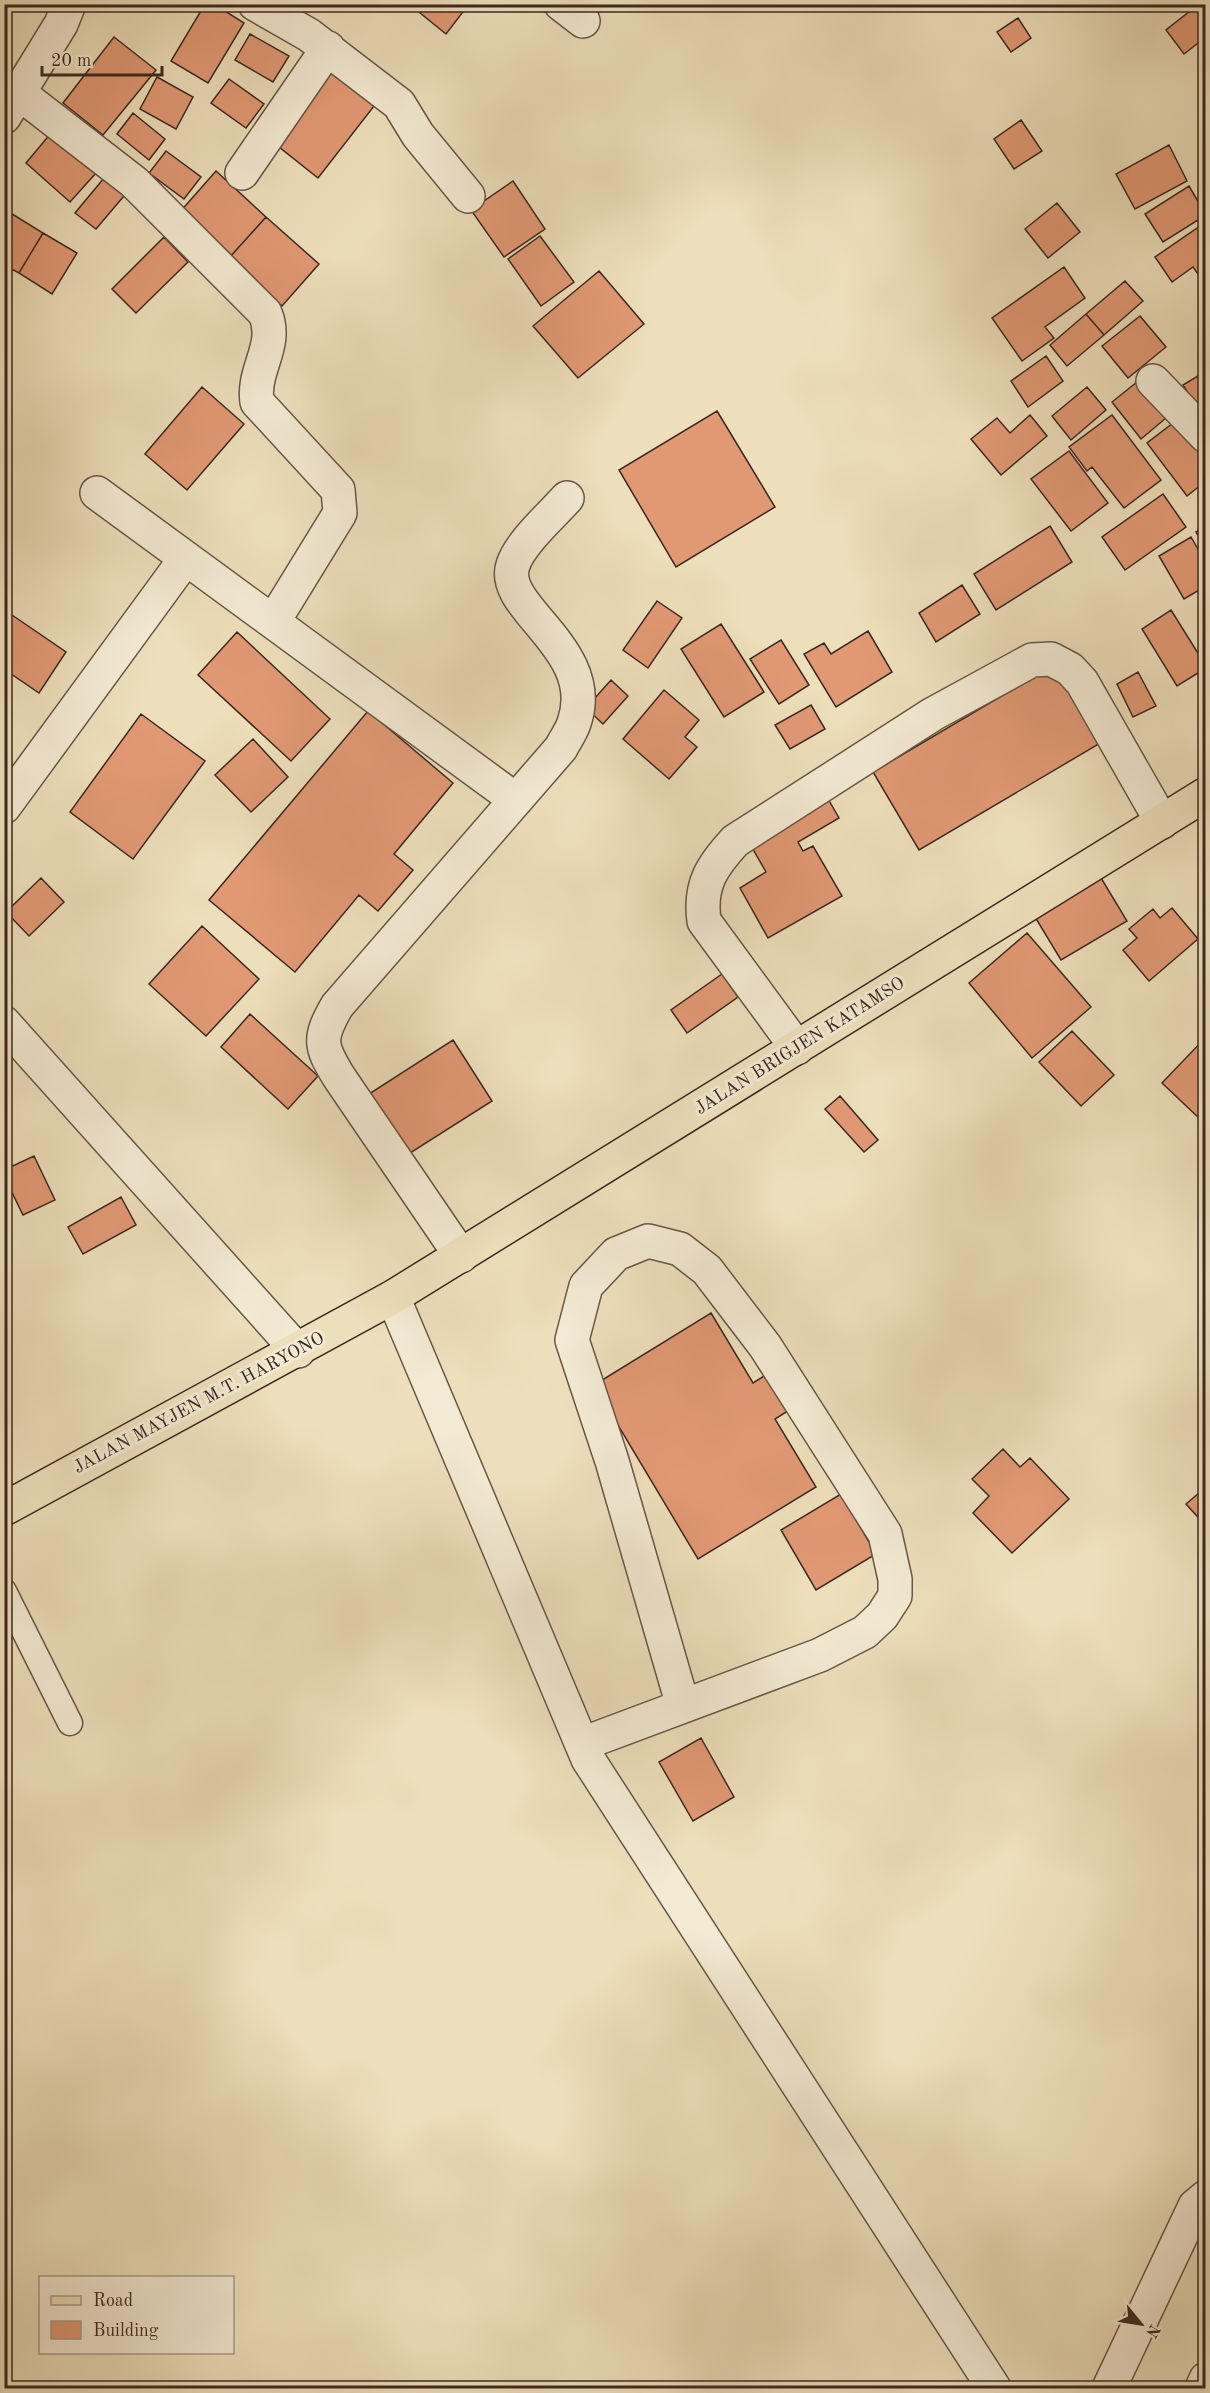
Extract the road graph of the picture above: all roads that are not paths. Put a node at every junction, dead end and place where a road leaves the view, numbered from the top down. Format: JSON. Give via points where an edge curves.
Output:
{"nodes":[{"id":1,"x":69,"y":4,"type":"edge"},
{"id":2,"x":255,"y":4,"type":"edge"},
{"id":3,"x":328,"y":48,"type":"junction"},
{"id":4,"x":12,"y":105,"type":"edge"},
{"id":5,"x":242,"y":173,"type":"dead end"},
{"id":6,"x":468,"y":196,"type":"dead end"},
{"id":7,"x":1153,"y":381,"type":"dead end"},
{"id":8,"x":1206,"y":436,"type":"edge"},
{"id":9,"x":97,"y":493,"type":"dead end"},
{"id":10,"x":567,"y":498,"type":"dead end"},
{"id":11,"x":186,"y":558,"type":"junction"},
{"id":12,"x":273,"y":622,"type":"junction"},
{"id":13,"x":1206,"y":794,"type":"edge"},
{"id":14,"x":516,"y":800,"type":"junction"},
{"id":15,"x":4,"y":807,"type":"edge"},
{"id":16,"x":1162,"y":822,"type":"junction"},
{"id":17,"x":4,"y":1023,"type":"edge"},
{"id":18,"x":796,"y":1048,"type":"junction"},
{"id":19,"x":461,"y":1256,"type":"junction"},
{"id":20,"x":393,"y":1297,"type":"junction"},
{"id":21,"x":298,"y":1351,"type":"junction"},
{"id":22,"x":4,"y":1509,"type":"edge"},
{"id":23,"x":4,"y":1591,"type":"edge"},
{"id":24,"x":683,"y":1706,"type":"junction"},
{"id":25,"x":70,"y":1723,"type":"dead end"},
{"id":26,"x":582,"y":1744,"type":"junction"},
{"id":27,"x":1206,"y":2197,"type":"edge"},
{"id":28,"x":1206,"y":2379,"type":"edge"},
{"id":29,"x":994,"y":2388,"type":"edge"},
{"id":30,"x":1109,"y":2388,"type":"edge"},
{"id":31,"x":1202,"y":2388,"type":"edge"}],
"edges":[{"from":1,"to":4,"type":"street"},
{"from":2,"to":3,"type":"street"},
{"from":3,"to":5,"type":"street"},
{"from":3,"to":6,"type":"street","via":[[399,104],[418,135]]},
{"from":4,"to":12,"type":"street","via":[[134,182],[265,313],[271,326],[255,386],[257,402],[338,490],[340,513]]},
{"from":7,"to":8,"type":"street"},
{"from":9,"to":11,"type":"street"},
{"from":10,"to":14,"type":"street","via":[[520,551],[512,567],[514,586],[523,603],[573,670],[578,695],[574,723],[561,748]]},
{"from":11,"to":12,"type":"street"},
{"from":11,"to":15,"type":"street"},
{"from":12,"to":14,"type":"street"},
{"from":13,"to":16,"type":"main road","name":"JALAN BRIGJEN KATAMSO"},
{"from":14,"to":19,"type":"street","via":[[337,1006],[323,1044],[339,1077]]},
{"from":16,"to":18,"type":"main road","name":"JALAN BRIGJEN KATAMSO"},
{"from":16,"to":18,"type":"street","via":[[1082,682],[1070,669],[1051,659],[1032,660],[933,714],[735,841],[713,865],[704,891],[704,921]]},
{"from":17,"to":21,"type":"street"},
{"from":18,"to":19,"type":"main road","name":"JALAN BRIGJEN KATAMSO"},
{"from":19,"to":20,"type":"main road","name":"JALAN BRIGJEN KATAMSO"},
{"from":20,"to":21,"type":"main road","name":"JALAN MAYJEN M.T. HARYONO"},
{"from":20,"to":26,"type":"street"},
{"from":21,"to":22,"type":"main road","name":"JALAN MAYJEN M.T. HARYONO"},
{"from":23,"to":25,"type":"lane"},
{"from":24,"to":24,"type":"street","via":[[820,1655],[865,1632],[895,1596],[896,1579],[885,1534],[765,1346],[707,1270],[680,1249],[648,1241],[616,1254],[586,1286],[572,1340],[612,1461]]},
{"from":24,"to":26,"type":"street"},
{"from":26,"to":29,"type":"street","via":[[588,1759]]},
{"from":27,"to":30,"type":"street","via":[[1195,2206]]},
{"from":28,"to":31,"type":"street"}]}
